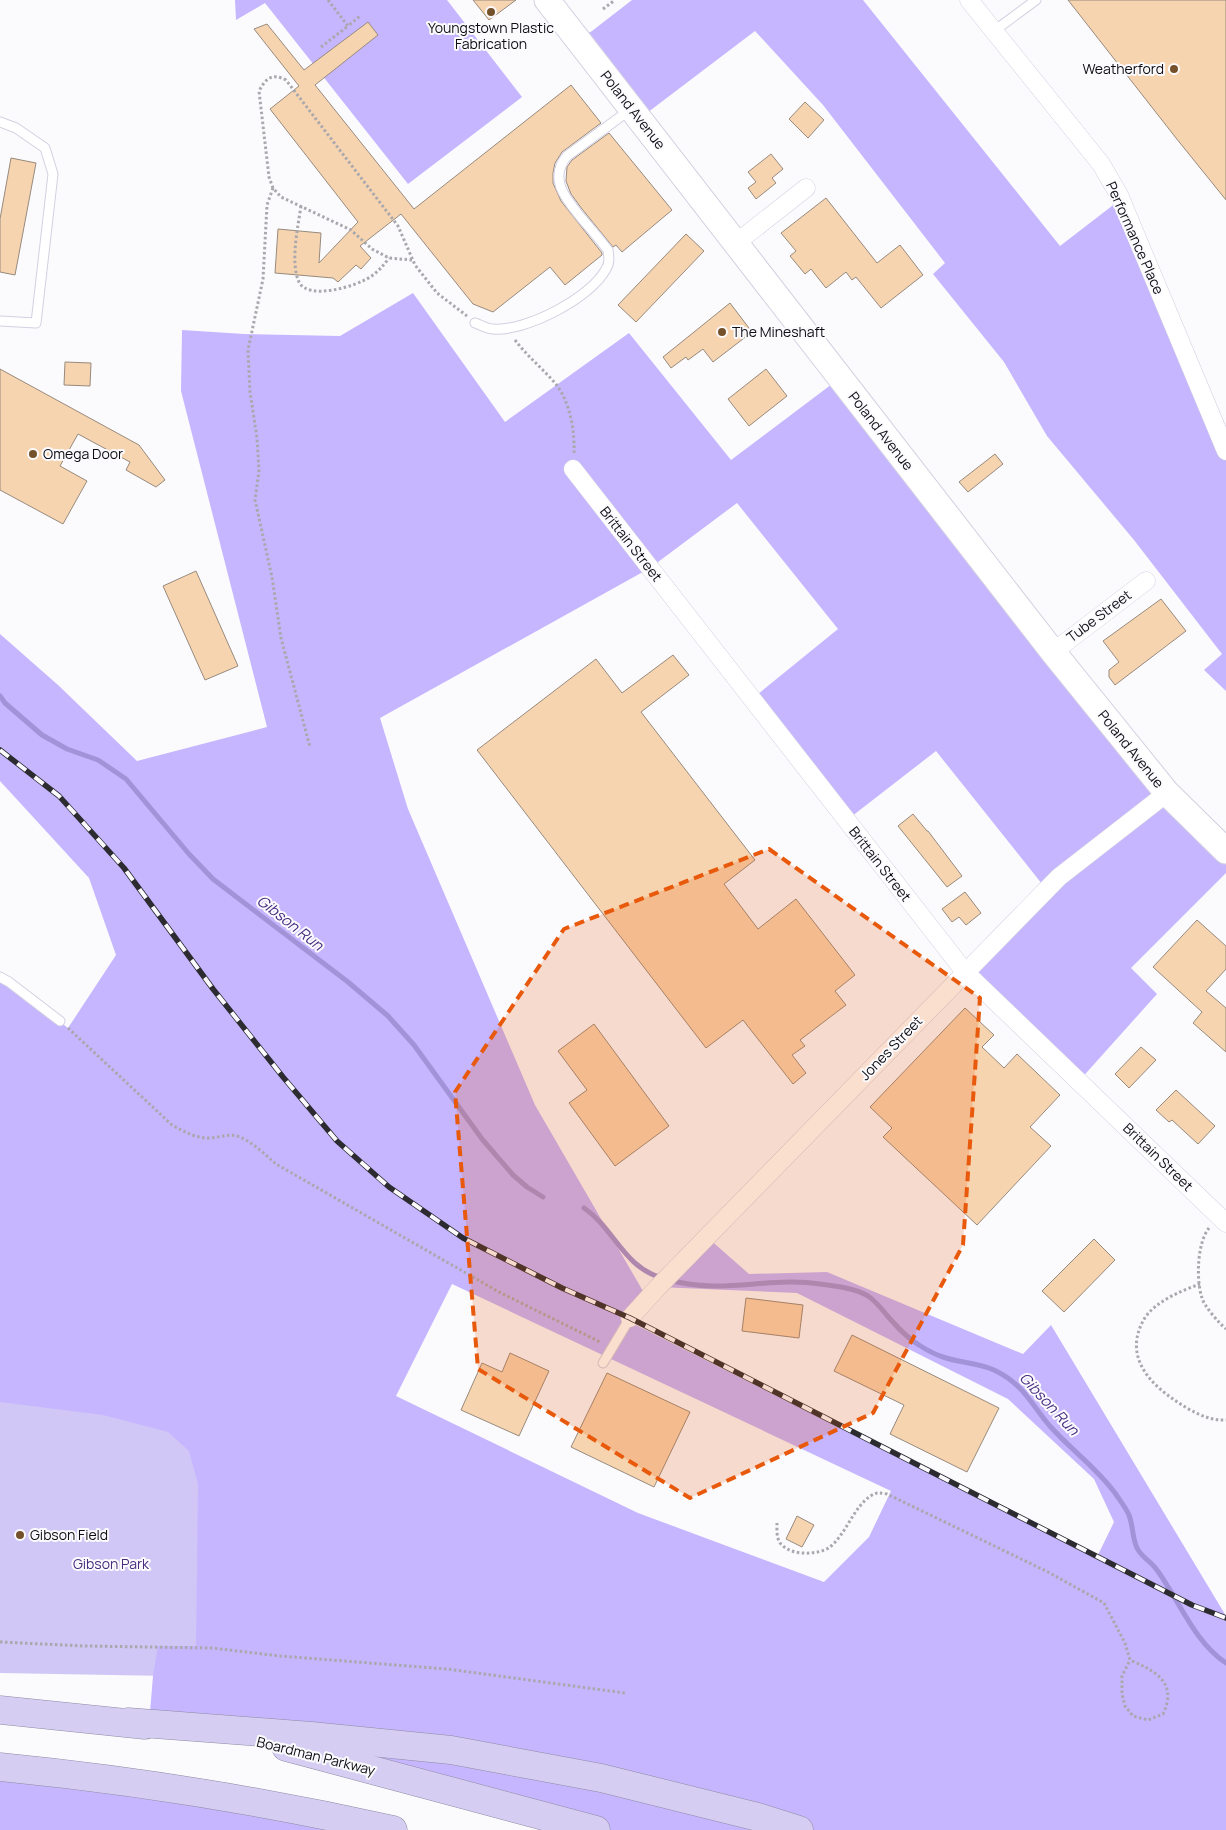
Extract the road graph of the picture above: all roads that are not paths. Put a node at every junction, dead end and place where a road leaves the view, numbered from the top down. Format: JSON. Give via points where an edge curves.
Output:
{"nodes":[{"id":1,"x":547,"y":0,"type":"edge"},
{"id":2,"x":969,"y":0,"type":"edge"},
{"id":3,"x":1036,"y":0,"type":"edge"},
{"id":4,"x":994,"y":31,"type":"junction"},
{"id":5,"x":631,"y":108,"type":"junction"},
{"id":6,"x":0,"y":122,"type":"edge"},
{"id":7,"x":806,"y":188,"type":"dead end"},
{"id":8,"x":736,"y":243,"type":"junction"},
{"id":9,"x":0,"y":321,"type":"edge"},
{"id":10,"x":475,"y":323,"type":"road end"},
{"id":11,"x":1226,"y":451,"type":"edge"},
{"id":12,"x":573,"y":469,"type":"road end"},
{"id":13,"x":1146,"y":581,"type":"dead end"},
{"id":14,"x":1052,"y":652,"type":"junction"},
{"id":15,"x":1167,"y":793,"type":"junction"},
{"id":16,"x":1226,"y":851,"type":"edge"},
{"id":17,"x":965,"y":972,"type":"junction"},
{"id":18,"x":0,"y":977,"type":"edge"},
{"id":19,"x":60,"y":1022,"type":"road end"},
{"id":20,"x":1222,"y":1220,"type":"edge"},
{"id":21,"x":630,"y":1318,"type":"joint"},
{"id":22,"x":603,"y":1363,"type":"dead end"},
{"id":23,"x":0,"y":1710,"type":"edge"},
{"id":24,"x":128,"y":1722,"type":"junction"},
{"id":25,"x":0,"y":1767,"type":"edge"},
{"id":26,"x":393,"y":1830,"type":"edge"},
{"id":27,"x":596,"y":1830,"type":"edge"},
{"id":28,"x":799,"y":1830,"type":"edge"}],
"edges":[{"from":1,"to":5,"type":"main road","name":"Poland Avenue"},
{"from":2,"to":4,"type":"street","name":"Performance Place"},
{"from":3,"to":4,"type":"lane"},
{"from":4,"to":11,"type":"street","name":"Performance Place","via":[[1101,164],[1119,195]]},
{"from":5,"to":8,"type":"main road","name":"Poland Avenue"},
{"from":5,"to":10,"type":"lane","via":[[560,164],[560,187],[566,198],[608,250],[606,269],[597,282],[576,300],[551,314],[510,328],[492,329]]},
{"from":6,"to":9,"type":"lane","via":[[16,128],[45,148],[53,174],[36,323]]},
{"from":7,"to":8,"type":"street"},
{"from":8,"to":14,"type":"main road","name":"Poland Avenue"},
{"from":12,"to":17,"type":"street","name":"Brittain Street"},
{"from":13,"to":14,"type":"street","name":"Tube Street"},
{"from":14,"to":15,"type":"main road","name":"Poland Avenue"},
{"from":15,"to":16,"type":"main road","name":"Poland Avenue"},
{"from":15,"to":17,"type":"street","name":"Jones Street","via":[[1059,877]]},
{"from":17,"to":20,"type":"street","name":"Brittain Street"},
{"from":17,"to":21,"type":"street","name":"Jones Street"},
{"from":18,"to":19,"type":"lane"},
{"from":21,"to":22,"type":"lane"},
{"from":23,"to":24,"type":"highway","name":"Boardman Parkway"},
{"from":24,"to":27,"type":"highway","name":"Boardman Parkway","via":[[269,1742]]},
{"from":24,"to":28,"type":"highway","via":[[451,1750],[601,1778]]},
{"from":25,"to":26,"type":"highway","via":[[157,1786]]}]}
